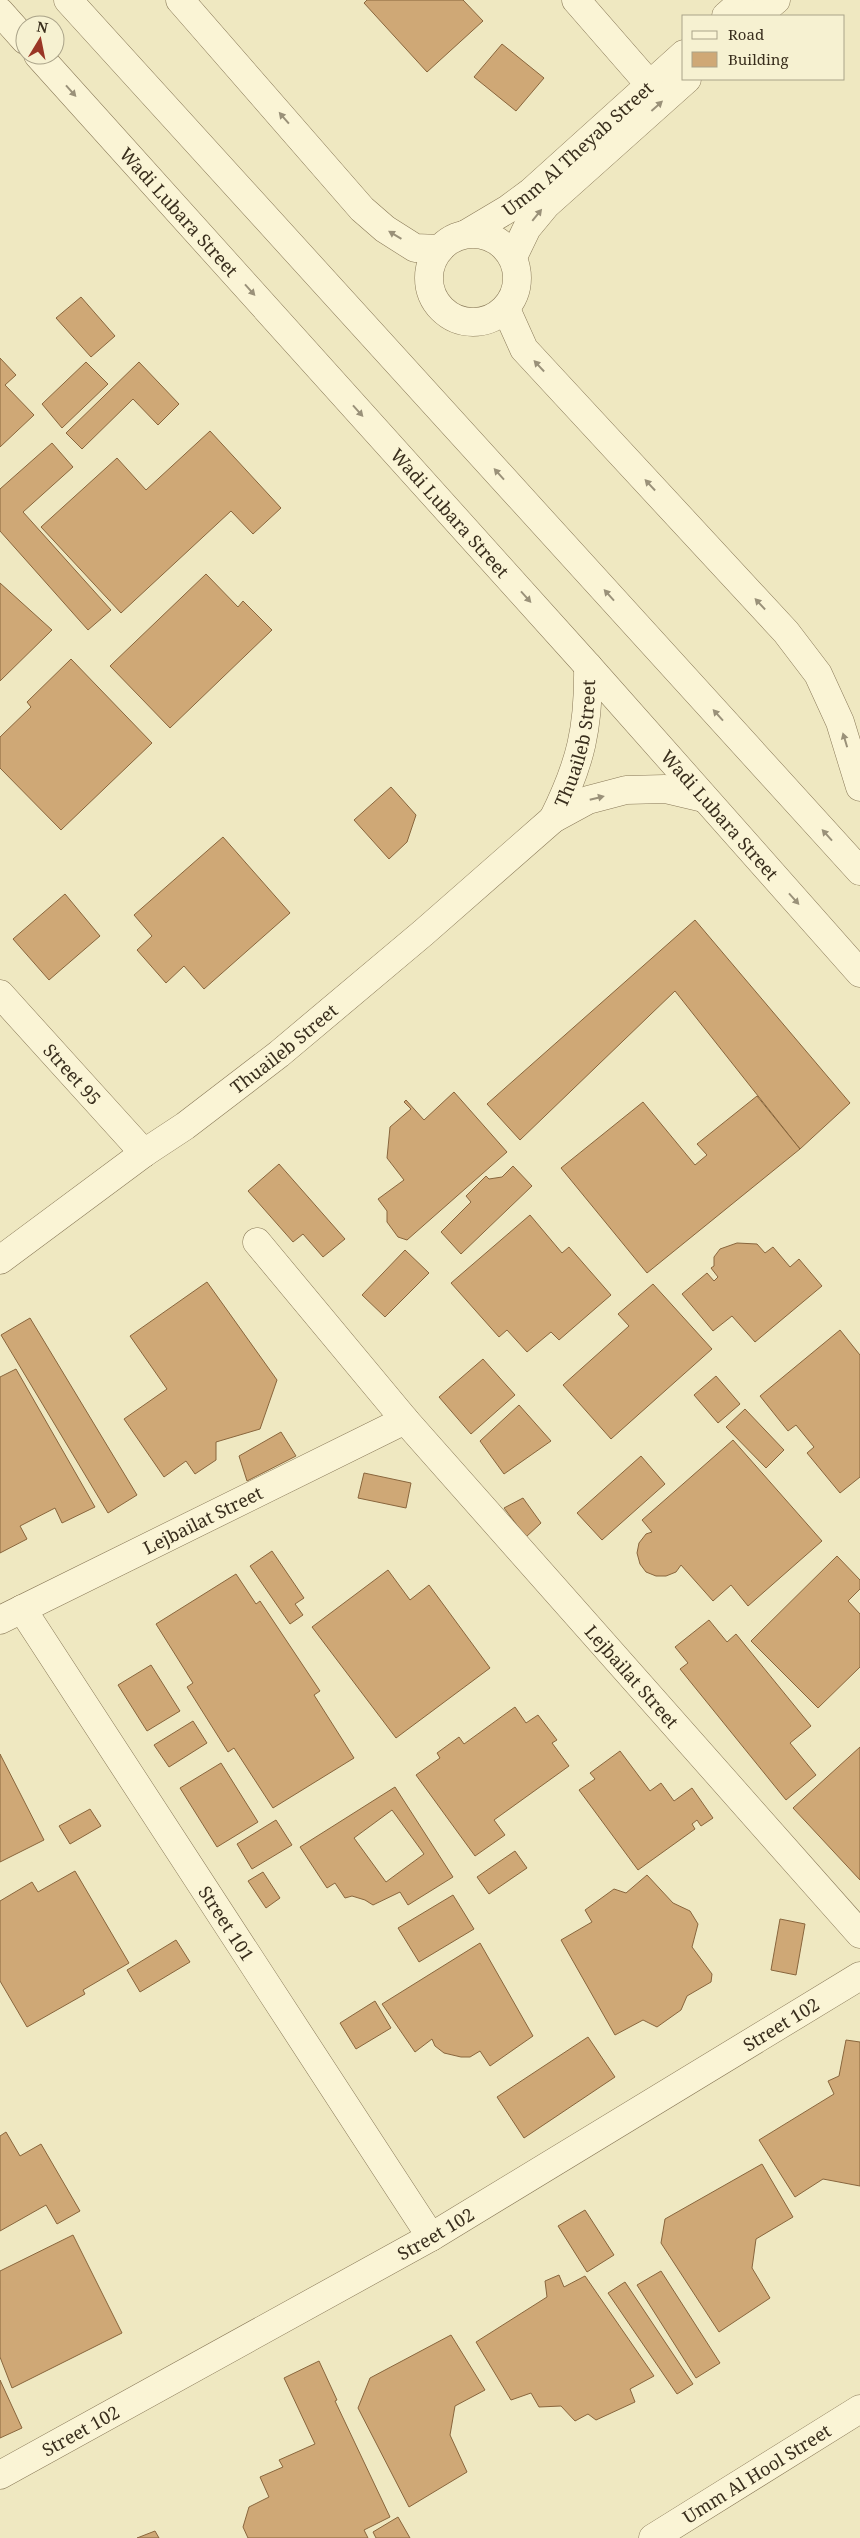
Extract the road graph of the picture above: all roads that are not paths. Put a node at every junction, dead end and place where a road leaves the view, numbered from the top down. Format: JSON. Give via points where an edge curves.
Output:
{"nodes":[{"id":1,"x":68,"y":0,"type":"edge"},
{"id":2,"x":180,"y":0,"type":"edge"},
{"id":3,"x":576,"y":0,"type":"edge"},
{"id":4,"x":744,"y":0,"type":"edge"},
{"id":5,"x":776,"y":0,"type":"edge"},
{"id":6,"x":0,"y":12,"type":"edge"},
{"id":7,"x":727,"y":15,"type":"edge"},
{"id":8,"x":758,"y":15,"type":"edge"},
{"id":9,"x":15,"y":29,"type":"edge"},
{"id":10,"x":682,"y":56,"type":"edge"},
{"id":11,"x":47,"y":65,"type":"edge"},
{"id":12,"x":686,"y":80,"type":"edge"},
{"id":13,"x":650,"y":85,"type":"junction"},
{"id":14,"x":466,"y":234,"type":"junction"},
{"id":15,"x":440,"y":249,"type":"junction"},
{"id":16,"x":513,"y":257,"type":"junction"},
{"id":17,"x":506,"y":309,"type":"junction"},
{"id":18,"x":588,"y":666,"type":"junction"},
{"id":19,"x":860,"y":787,"type":"edge"},
{"id":20,"x":703,"y":798,"type":"junction"},
{"id":21,"x":553,"y":818,"type":"junction"},
{"id":22,"x":860,"y":871,"type":"edge"},
{"id":23,"x":860,"y":973,"type":"edge"},
{"id":24,"x":0,"y":994,"type":"edge"},
{"id":25,"x":144,"y":1153,"type":"junction"},
{"id":26,"x":257,"y":1242,"type":"dead end"},
{"id":27,"x":0,"y":1260,"type":"edge"},
{"id":28,"x":405,"y":1420,"type":"junction"},
{"id":29,"x":11,"y":1615,"type":"edge"},
{"id":30,"x":860,"y":1934,"type":"edge"},
{"id":31,"x":860,"y":1976,"type":"edge"},
{"id":32,"x":431,"y":2237,"type":"junction"},
{"id":33,"x":860,"y":2409,"type":"edge"},
{"id":34,"x":0,"y":2475,"type":"edge"},
{"id":35,"x":653,"y":2538,"type":"edge"}],
"edges":[{"from":22,"to":1,"type":"street","one_way":true},
{"from":15,"to":2,"type":"street","one_way":true,"via":[[416,248],[385,229],[362,209]]},
{"from":3,"to":13,"type":"street"},
{"from":4,"to":7,"type":"street"},
{"from":5,"to":8,"type":"street"},
{"from":6,"to":9,"type":"street"},
{"from":10,"to":13,"type":"street","name":"Umm Al Theyab Street"},
{"from":11,"to":18,"type":"street","name":"Wadi Lubara Street","one_way":true},
{"from":16,"to":12,"type":"street","name":"Umm Al Theyab Street","one_way":true,"via":[[527,228],[546,205]]},
{"from":13,"to":14,"type":"street","name":"Umm Al Theyab Street","via":[[531,192]]},
{"from":14,"to":15,"type":"street","via":[[452,239]]},
{"from":14,"to":16,"type":"street","via":[[484,235],[501,243]]},
{"from":15,"to":17,"type":"street","via":[[431,264],[429,281],[433,297],[444,311],[458,320],[475,322],[492,319]]},
{"from":16,"to":17,"type":"street","via":[[518,275],[516,293]]},
{"from":19,"to":17,"type":"street","one_way":true,"via":[[840,722],[818,674],[786,632],[524,349]]},
{"from":18,"to":20,"type":"street","name":"Wadi Lubara Street"},
{"from":18,"to":21,"type":"street","name":"Thuaileb Street","via":[[589,706],[583,745],[571,783]]},
{"from":21,"to":20,"type":"street","name":"Thuaileb Street","one_way":true,"via":[[588,800],[626,790],[665,789]]},
{"from":20,"to":23,"type":"street","name":"Wadi Lubara Street","one_way":true},
{"from":21,"to":25,"type":"street","name":"Thuaileb Street","via":[[279,1054]]},
{"from":24,"to":25,"type":"street","name":"Street 95"},
{"from":25,"to":27,"type":"street","name":"Thuaileb Street"},
{"from":26,"to":28,"type":"street","name":"Lejbailat Street"},
{"from":28,"to":29,"type":"street","name":"Lejbailat Street"},
{"from":28,"to":30,"type":"street","name":"Lejbailat Street"},
{"from":29,"to":32,"type":"street","name":"Street 101"},
{"from":31,"to":32,"type":"street","name":"Street 102"},
{"from":32,"to":34,"type":"street","name":"Street 102"},
{"from":33,"to":35,"type":"street","name":"Umm Al Hool Street"}]}
